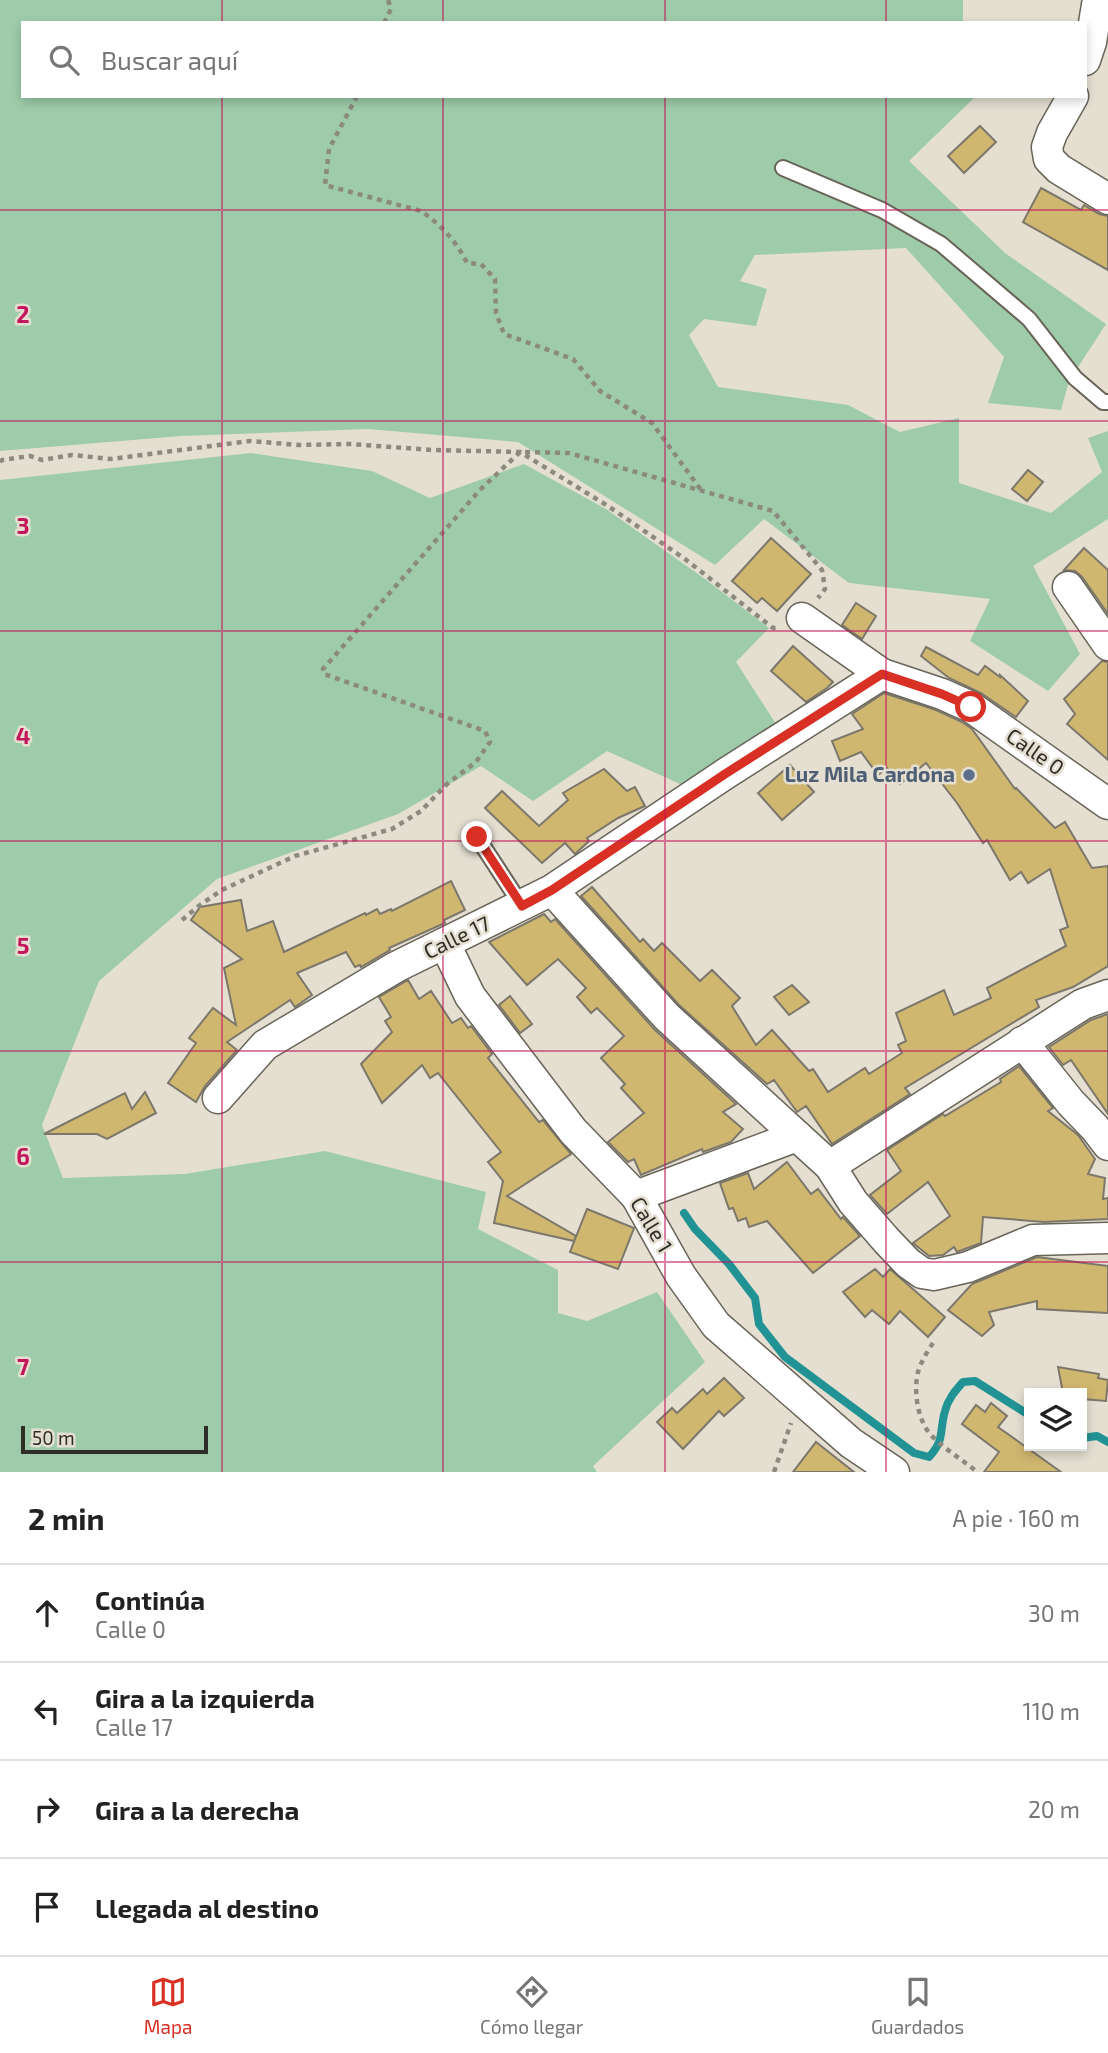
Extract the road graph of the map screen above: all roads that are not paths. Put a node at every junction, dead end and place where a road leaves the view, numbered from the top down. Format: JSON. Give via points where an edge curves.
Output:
{"nodes":[{"id":1,"x":1097,"y":5,"type":"dead end"},
{"id":2,"x":1087,"y":54,"type":"edge"},
{"id":3,"x":1072,"y":98,"type":"edge"},
{"id":4,"x":783,"y":168,"type":"dead end"},
{"id":5,"x":1108,"y":200,"type":"edge"},
{"id":6,"x":1108,"y":402,"type":"edge"},
{"id":7,"x":1069,"y":587,"type":"dead end"},
{"id":8,"x":802,"y":618,"type":"road end"},
{"id":9,"x":1108,"y":645,"type":"edge"},
{"id":10,"x":882,"y":674,"type":"junction"},
{"id":11,"x":1108,"y":804,"type":"edge"},
{"id":12,"x":477,"y":837,"type":"dead end"},
{"id":13,"x":552,"y":890,"type":"junction"},
{"id":14,"x":522,"y":906,"type":"junction"},
{"id":15,"x":445,"y":944,"type":"junction"},
{"id":16,"x":1108,"y":995,"type":"edge"},
{"id":17,"x":1023,"y":1042,"type":"junction"},
{"id":18,"x":218,"y":1097,"type":"dead end"},
{"id":19,"x":797,"y":1136,"type":"junction"},
{"id":20,"x":1108,"y":1145,"type":"edge"},
{"id":21,"x":830,"y":1166,"type":"junction"},
{"id":22,"x":636,"y":1196,"type":"junction"},
{"id":23,"x":1108,"y":1238,"type":"edge"},
{"id":24,"x":894,"y":1472,"type":"edge"}],
"edges":[{"from":1,"to":2,"type":"street"},
{"from":3,"to":5,"type":"street","via":[[1052,133],[1049,159]]},
{"from":4,"to":6,"type":"lane","via":[[882,211],[941,244],[1029,319],[1075,379]]},
{"from":7,"to":9,"type":"street"},
{"from":8,"to":10,"type":"street","name":"Calle 0"},
{"from":10,"to":11,"type":"street","name":"Calle 0","via":[[971,707]]},
{"from":10,"to":13,"type":"street","name":"Calle 17"},
{"from":12,"to":14,"type":"lane"},
{"from":13,"to":14,"type":"street","name":"Calle 17"},
{"from":13,"to":19,"type":"street","via":[[667,1017]]},
{"from":14,"to":15,"type":"street","name":"Calle 17"},
{"from":15,"to":18,"type":"street","name":"Calle 17","via":[[396,967],[265,1045]]},
{"from":15,"to":22,"type":"street","name":"Calle 1","via":[[470,996],[573,1131]]},
{"from":16,"to":17,"type":"street","via":[[1083,1004]]},
{"from":17,"to":20,"type":"street"},
{"from":17,"to":21,"type":"street"},
{"from":19,"to":21,"type":"street"},
{"from":19,"to":22,"type":"street"},
{"from":21,"to":23,"type":"street","via":[[853,1202],[922,1273],[934,1275],[968,1267],[1033,1240]]},
{"from":22,"to":24,"type":"street","name":"Calle 1","via":[[681,1276],[716,1325],[852,1443]]}]}
